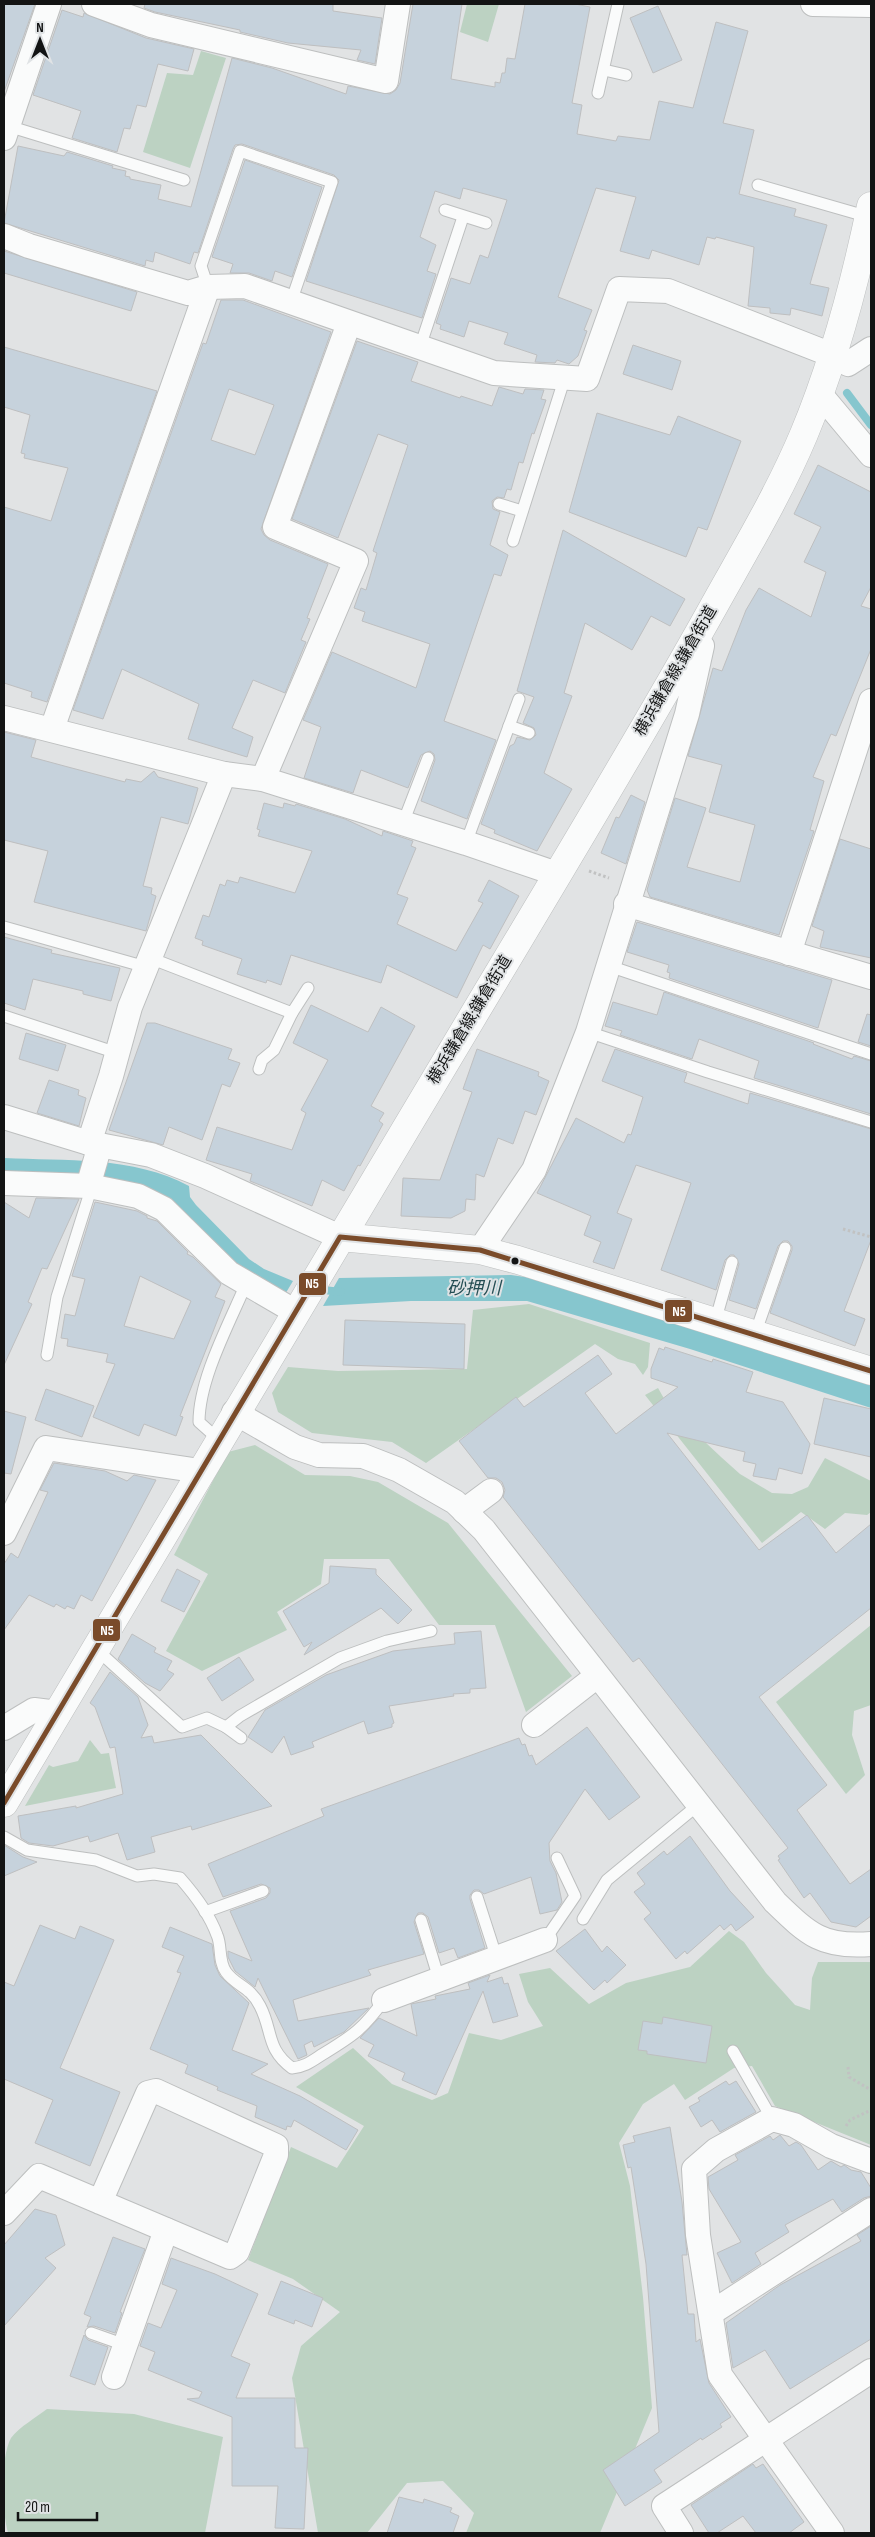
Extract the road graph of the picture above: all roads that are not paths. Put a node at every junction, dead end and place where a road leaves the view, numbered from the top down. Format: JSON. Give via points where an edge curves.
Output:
{"nodes":[{"id":1,"x":49,"y":4,"type":"edge"},
{"id":2,"x":94,"y":4,"type":"edge"},
{"id":3,"x":398,"y":4,"type":"edge"},
{"id":4,"x":618,"y":4,"type":"edge"},
{"id":5,"x":813,"y":4,"type":"edge"},
{"id":6,"x":871,"y":5,"type":"edge"},
{"id":7,"x":604,"y":70,"type":"junction"},
{"id":8,"x":626,"y":75,"type":"dead end"},
{"id":9,"x":12,"y":85,"type":"edge"},
{"id":10,"x":598,"y":93,"type":"dead end"},
{"id":11,"x":6,"y":132,"type":"edge"},
{"id":12,"x":184,"y":180,"type":"dead end"},
{"id":13,"x":758,"y":185,"type":"dead end"},
{"id":14,"x":444,"y":210,"type":"dead end"},
{"id":15,"x":870,"y":212,"type":"edge"},
{"id":16,"x":463,"y":217,"type":"junction"},
{"id":17,"x":486,"y":224,"type":"dead end"},
{"id":18,"x":4,"y":236,"type":"edge"},
{"id":19,"x":208,"y":287,"type":"junction"},
{"id":20,"x":291,"y":302,"type":"junction"},
{"id":21,"x":349,"y":323,"type":"junction"},
{"id":22,"x":420,"y":347,"type":"junction"},
{"id":23,"x":871,"y":349,"type":"edge"},
{"id":24,"x":832,"y":355,"type":"junction"},
{"id":25,"x":565,"y":377,"type":"junction"},
{"id":26,"x":820,"y":394,"type":"junction"},
{"id":27,"x":871,"y":455,"type":"edge"},
{"id":28,"x":499,"y":504,"type":"dead end"},
{"id":29,"x":522,"y":511,"type":"junction"},
{"id":30,"x":513,"y":541,"type":"dead end"},
{"id":31,"x":695,"y":640,"type":"junction"},
{"id":32,"x":519,"y":699,"type":"dead end"},
{"id":33,"x":871,"y":701,"type":"edge"},
{"id":34,"x":4,"y":718,"type":"edge"},
{"id":35,"x":509,"y":726,"type":"junction"},
{"id":36,"x":52,"y":730,"type":"junction"},
{"id":37,"x":529,"y":732,"type":"dead end"},
{"id":38,"x":428,"y":758,"type":"dead end"},
{"id":39,"x":224,"y":774,"type":"junction"},
{"id":40,"x":263,"y":779,"type":"junction"},
{"id":41,"x":403,"y":823,"type":"junction"},
{"id":42,"x":466,"y":843,"type":"junction"},
{"id":43,"x":569,"y":871,"type":"junction"},
{"id":44,"x":629,"y":895,"type":"junction"},
{"id":45,"x":4,"y":927,"type":"edge"},
{"id":46,"x":789,"y":953,"type":"junction"},
{"id":47,"x":148,"y":963,"type":"junction"},
{"id":48,"x":609,"y":966,"type":"junction"},
{"id":49,"x":871,"y":977,"type":"edge"},
{"id":50,"x":308,"y":988,"type":"dead end"},
{"id":51,"x":292,"y":1013,"type":"junction"},
{"id":52,"x":4,"y":1016,"type":"edge"},
{"id":53,"x":588,"y":1032,"type":"junction"},
{"id":54,"x":117,"y":1053,"type":"junction"},
{"id":55,"x":871,"y":1054,"type":"edge"},
{"id":56,"x":259,"y":1068,"type":"dead end"},
{"id":57,"x":4,"y":1117,"type":"edge"},
{"id":58,"x":871,"y":1122,"type":"edge"},
{"id":59,"x":95,"y":1144,"type":"junction"},
{"id":60,"x":4,"y":1184,"type":"edge"},
{"id":61,"x":91,"y":1186,"type":"junction"},
{"id":62,"x":340,"y":1237,"type":"junction"},
{"id":63,"x":785,"y":1248,"type":"dead end"},
{"id":64,"x":480,"y":1250,"type":"junction"},
{"id":65,"x":732,"y":1262,"type":"dead end"},
{"id":66,"x":246,"y":1284,"type":"junction"},
{"id":67,"x":296,"y":1308,"type":"junction"},
{"id":68,"x":715,"y":1322,"type":"junction"},
{"id":69,"x":755,"y":1334,"type":"junction"},
{"id":70,"x":47,"y":1355,"type":"dead end"},
{"id":71,"x":871,"y":1371,"type":"edge"},
{"id":72,"x":234,"y":1412,"type":"junction"},
{"id":73,"x":218,"y":1439,"type":"junction"},
{"id":74,"x":200,"y":1471,"type":"junction"},
{"id":75,"x":491,"y":1491,"type":"dead end"},
{"id":76,"x":464,"y":1511,"type":"junction"},
{"id":77,"x":4,"y":1533,"type":"edge"},
{"id":78,"x":431,"y":1631,"type":"dead end"},
{"id":79,"x":96,"y":1649,"type":"junction"},
{"id":80,"x":597,"y":1676,"type":"junction"},
{"id":81,"x":58,"y":1713,"type":"junction"},
{"id":82,"x":534,"y":1725,"type":"dead end"},
{"id":83,"x":226,"y":1727,"type":"junction"},
{"id":84,"x":4,"y":1728,"type":"edge"},
{"id":85,"x":241,"y":1738,"type":"dead end"},
{"id":86,"x":4,"y":1803,"type":"edge"},
{"id":87,"x":698,"y":1805,"type":"junction"},
{"id":88,"x":4,"y":1837,"type":"edge"},
{"id":89,"x":557,"y":1858,"type":"dead end"},
{"id":90,"x":263,"y":1891,"type":"dead end"},
{"id":91,"x":477,"y":1897,"type":"dead end"},
{"id":92,"x":205,"y":1912,"type":"junction"},
{"id":93,"x":583,"y":1919,"type":"dead end"},
{"id":94,"x":421,"y":1920,"type":"dead end"},
{"id":95,"x":545,"y":1940,"type":"joint"},
{"id":96,"x":871,"y":1944,"type":"edge"},
{"id":97,"x":497,"y":1959,"type":"junction"},
{"id":98,"x":439,"y":1979,"type":"junction"},
{"id":99,"x":384,"y":2000,"type":"joint"},
{"id":100,"x":733,"y":2051,"type":"dead end"},
{"id":101,"x":772,"y":2119,"type":"junction"},
{"id":102,"x":871,"y":2161,"type":"edge"},
{"id":103,"x":100,"y":2202,"type":"junction"},
{"id":104,"x":871,"y":2210,"type":"edge"},
{"id":105,"x":4,"y":2213,"type":"edge"},
{"id":106,"x":166,"y":2230,"type":"junction"},
{"id":107,"x":711,"y":2313,"type":"junction"},
{"id":108,"x":91,"y":2333,"type":"dead end"},
{"id":109,"x":125,"y":2345,"type":"junction"},
{"id":110,"x":114,"y":2377,"type":"dead end"},
{"id":111,"x":869,"y":2377,"type":"edge"},
{"id":112,"x":766,"y":2438,"type":"junction"},
{"id":113,"x":681,"y":2533,"type":"edge"},
{"id":114,"x":832,"y":2533,"type":"edge"}],
"edges":[{"from":1,"to":9,"type":"street"},
{"from":2,"to":3,"type":"street","via":[[151,25],[386,81]]},
{"from":4,"to":7,"type":"lane"},
{"from":5,"to":6,"type":"street"},
{"from":7,"to":8,"type":"lane"},
{"from":7,"to":10,"type":"lane"},
{"from":9,"to":11,"type":"street"},
{"from":11,"to":12,"type":"lane"},
{"from":13,"to":15,"type":"lane"},
{"from":14,"to":16,"type":"lane"},
{"from":15,"to":24,"type":"main road","name":"横浜鎌倉線;鎌倉街道"},
{"from":16,"to":17,"type":"lane"},
{"from":16,"to":22,"type":"lane"},
{"from":18,"to":19,"type":"street","via":[[188,293]]},
{"from":19,"to":20,"type":"street","via":[[244,286]]},
{"from":19,"to":20,"type":"lane","via":[[201,266],[240,152],[332,182]]},
{"from":19,"to":36,"type":"street"},
{"from":20,"to":21,"type":"street"},
{"from":21,"to":22,"type":"street"},
{"from":21,"to":40,"type":"street","via":[[275,527],[356,561]]},
{"from":22,"to":25,"type":"street","via":[[494,373]]},
{"from":23,"to":24,"type":"street","via":[[848,364]]},
{"from":24,"to":25,"type":"street","via":[[668,291],[619,289],[587,379]]},
{"from":24,"to":26,"type":"main road","name":"横浜鎌倉線;鎌倉街道"},
{"from":25,"to":29,"type":"lane"},
{"from":26,"to":27,"type":"street"},
{"from":26,"to":31,"type":"main road","name":"横浜鎌倉線;鎌倉街道","via":[[797,449]]},
{"from":28,"to":29,"type":"lane"},
{"from":29,"to":30,"type":"lane"},
{"from":31,"to":43,"type":"main road","name":"横浜鎌倉線;鎌倉街道"},
{"from":31,"to":44,"type":"street","via":[[702,646],[687,714]]},
{"from":32,"to":35,"type":"lane"},
{"from":33,"to":46,"type":"street"},
{"from":34,"to":36,"type":"street"},
{"from":35,"to":37,"type":"lane"},
{"from":35,"to":42,"type":"lane"},
{"from":36,"to":39,"type":"street"},
{"from":38,"to":41,"type":"lane"},
{"from":39,"to":40,"type":"street"},
{"from":39,"to":47,"type":"street"},
{"from":40,"to":41,"type":"street"},
{"from":41,"to":42,"type":"street"},
{"from":42,"to":43,"type":"street"},
{"from":43,"to":62,"type":"main road","name":"横浜鎌倉線;鎌倉街道"},
{"from":44,"to":46,"type":"street"},
{"from":44,"to":48,"type":"street"},
{"from":45,"to":47,"type":"lane"},
{"from":46,"to":49,"type":"street"},
{"from":47,"to":51,"type":"lane"},
{"from":47,"to":54,"type":"street","via":[[130,1007]]},
{"from":48,"to":53,"type":"street"},
{"from":48,"to":55,"type":"lane"},
{"from":50,"to":51,"type":"lane"},
{"from":51,"to":56,"type":"lane","via":[[274,1050],[262,1060]]},
{"from":52,"to":54,"type":"lane"},
{"from":53,"to":58,"type":"lane"},
{"from":53,"to":64,"type":"street","via":[[534,1170]]},
{"from":54,"to":59,"type":"street"},
{"from":57,"to":59,"type":"street"},
{"from":59,"to":61,"type":"street"},
{"from":59,"to":62,"type":"street","via":[[151,1155]]},
{"from":60,"to":61,"type":"street"},
{"from":61,"to":66,"type":"street","via":[[138,1196],[164,1209],[228,1273]]},
{"from":61,"to":70,"type":"lane","via":[[57,1298]]},
{"from":62,"to":64,"type":"main road"},
{"from":62,"to":67,"type":"main road","name":"横浜鎌倉線;鎌倉街道"},
{"from":63,"to":69,"type":"lane"},
{"from":64,"to":68,"type":"main road"},
{"from":65,"to":68,"type":"lane"},
{"from":66,"to":67,"type":"street"},
{"from":66,"to":73,"type":"lane","via":[[205,1383],[199,1408],[199,1422]]},
{"from":67,"to":72,"type":"main road","name":"横浜鎌倉線;鎌倉街道"},
{"from":68,"to":69,"type":"main road"},
{"from":69,"to":71,"type":"main road"},
{"from":72,"to":73,"type":"main road","name":"横浜鎌倉線;鎌倉街道"},
{"from":72,"to":76,"type":"street","via":[[295,1447],[320,1455],[363,1456],[399,1470],[455,1502]]},
{"from":73,"to":74,"type":"main road","name":"横浜鎌倉線;鎌倉街道"},
{"from":74,"to":77,"type":"street","via":[[46,1448]]},
{"from":74,"to":79,"type":"main road","name":"横浜鎌倉線;鎌倉街道"},
{"from":75,"to":76,"type":"street"},
{"from":76,"to":80,"type":"street","via":[[484,1530]]},
{"from":78,"to":83,"type":"lane","via":[[387,1641],[340,1658]]},
{"from":79,"to":81,"type":"main road","name":"横浜鎌倉線;鎌倉街道"},
{"from":79,"to":83,"type":"lane","via":[[182,1727],[207,1718]]},
{"from":80,"to":82,"type":"street"},
{"from":80,"to":87,"type":"street"},
{"from":81,"to":84,"type":"street","via":[[34,1710]]},
{"from":81,"to":86,"type":"main road","name":"横浜鎌倉線;鎌倉街道"},
{"from":83,"to":85,"type":"lane"},
{"from":87,"to":93,"type":"lane","via":[[607,1880]]},
{"from":87,"to":96,"type":"street","via":[[775,1902],[797,1924],[820,1940],[841,1945]]},
{"from":88,"to":92,"type":"lane","via":[[27,1850],[96,1860],[137,1876],[154,1874],[180,1878]]},
{"from":89,"to":95,"type":"lane","via":[[574,1896]]},
{"from":90,"to":92,"type":"lane"},
{"from":91,"to":97,"type":"lane"},
{"from":92,"to":99,"type":"lane","via":[[218,1937],[225,1971],[250,1990],[260,2006],[279,2059],[292,2068],[304,2067],[350,2038]]},
{"from":94,"to":98,"type":"lane"},
{"from":95,"to":97,"type":"street"},
{"from":97,"to":98,"type":"street"},
{"from":98,"to":99,"type":"street"},
{"from":100,"to":101,"type":"lane"},
{"from":101,"to":102,"type":"street","via":[[794,2125],[831,2146]]},
{"from":101,"to":107,"type":"street","via":[[716,2150],[694,2169],[698,2235]]},
{"from":103,"to":105,"type":"street","via":[[39,2176]]},
{"from":103,"to":106,"type":"street"},
{"from":103,"to":106,"type":"street","via":[[148,2093],[156,2091],[276,2146],[276,2155],[237,2252],[230,2257]]},
{"from":104,"to":107,"type":"street"},
{"from":106,"to":109,"type":"street"},
{"from":107,"to":112,"type":"street","via":[[720,2376]]},
{"from":108,"to":109,"type":"lane"},
{"from":109,"to":110,"type":"street"},
{"from":111,"to":112,"type":"street"},
{"from":112,"to":113,"type":"street","via":[[664,2506]]},
{"from":112,"to":114,"type":"street"}]}
